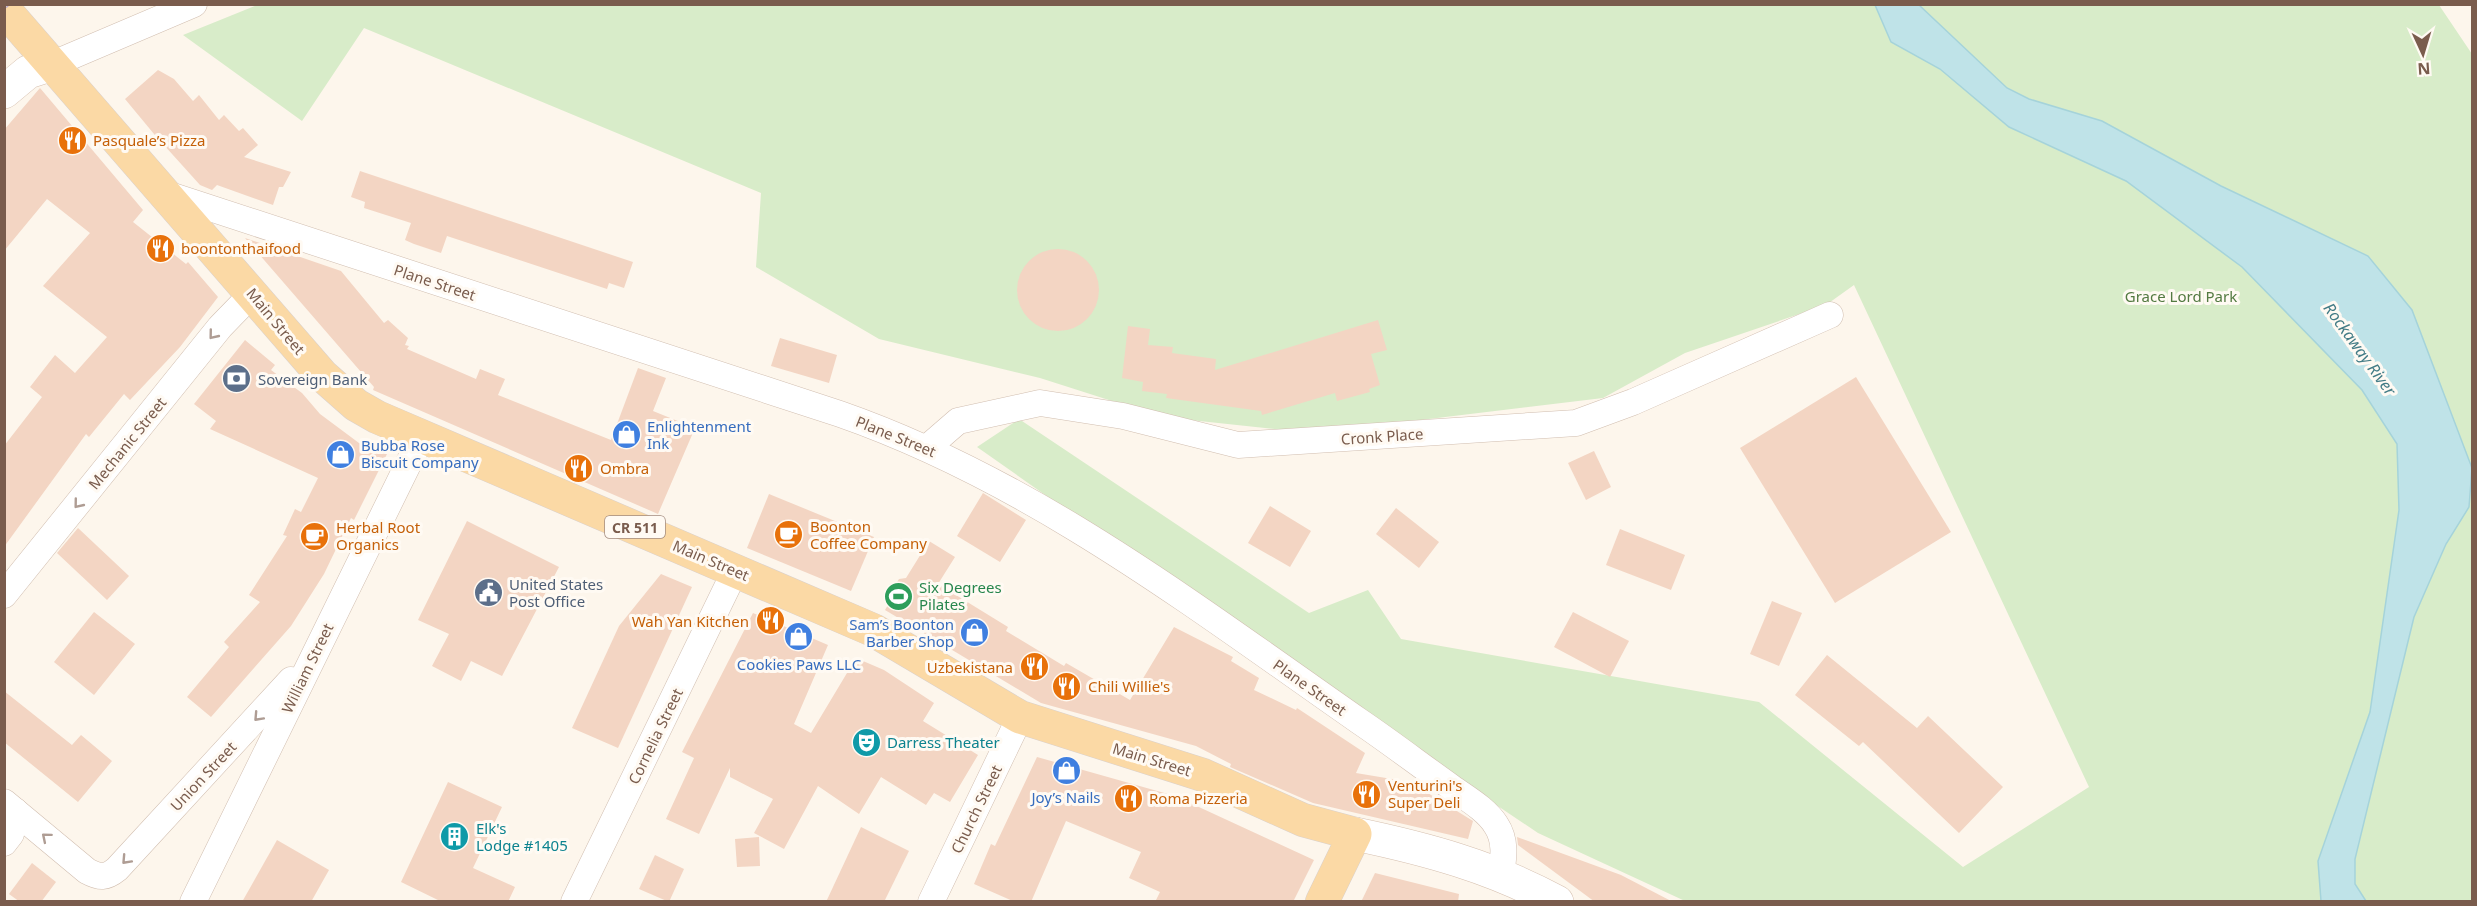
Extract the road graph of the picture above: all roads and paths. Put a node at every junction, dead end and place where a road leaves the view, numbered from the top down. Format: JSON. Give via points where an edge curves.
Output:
{"nodes":[{"id":1,"x":194,"y":4,"type":"edge"},
{"id":2,"x":4,"y":9,"type":"edge"},
{"id":3,"x":45,"y":55,"type":"junction"},
{"id":4,"x":4,"y":92,"type":"edge"},
{"id":5,"x":168,"y":194,"type":"junction"},
{"id":6,"x":253,"y":293,"type":"junction"},
{"id":7,"x":1830,"y":315,"type":"dead end"},
{"id":8,"x":422,"y":436,"type":"junction"},
{"id":9,"x":928,"y":447,"type":"junction"},
{"id":10,"x":735,"y":571,"type":"junction"},
{"id":11,"x":4,"y":595,"type":"edge"},
{"id":12,"x":311,"y":658,"type":"junction"},
{"id":13,"x":1020,"y":717,"type":"junction"},
{"id":14,"x":10,"y":807,"type":"edge"},
{"id":15,"x":1355,"y":834,"type":"junction"},
{"id":16,"x":4,"y":843,"type":"edge"},
{"id":17,"x":1501,"y":873,"type":"junction"},
{"id":18,"x":193,"y":902,"type":"edge"},
{"id":19,"x":574,"y":902,"type":"edge"},
{"id":20,"x":931,"y":902,"type":"edge"},
{"id":21,"x":1322,"y":902,"type":"edge"},
{"id":22,"x":1557,"y":902,"type":"edge"}],
"edges":[{"from":1,"to":3,"type":"street"},
{"from":2,"to":3,"type":"main road","name":"Main Street","number":"CR 511"},
{"from":3,"to":4,"type":"street"},
{"from":3,"to":5,"type":"main road","name":"Main Street","number":"CR 511"},
{"from":5,"to":6,"type":"main road","name":"Main Street","number":"CR 511"},
{"from":5,"to":9,"type":"street","name":"Plane Street","via":[[840,414]]},
{"from":6,"to":8,"type":"main road","name":"Main Street","number":"CR 511","via":[[338,392],[377,417]]},
{"from":6,"to":11,"type":"street","name":"Mechanic Street","one_way":true,"via":[[220,327]]},
{"from":7,"to":9,"type":"street","name":"Cronk Place","via":[[1576,423],[1238,446],[1123,416],[1040,403],[958,421]]},
{"from":8,"to":10,"type":"main road","name":"Main Street","number":"CR 511"},
{"from":8,"to":12,"type":"street","name":"William Street"},
{"from":9,"to":17,"type":"street","name":"Plane Street","via":[[1023,497],[1161,583],[1461,795],[1496,825],[1505,850]]},
{"from":10,"to":13,"type":"main road","name":"Main Street","number":"CR 511","via":[[873,630]]},
{"from":10,"to":19,"type":"street","name":"Cornelia Street"},
{"from":12,"to":14,"type":"street","name":"Union Street","one_way":true,"via":[[108,876],[98,877],[87,871]]},
{"from":12,"to":18,"type":"street","name":"William Street"},
{"from":13,"to":15,"type":"main road","name":"Main Street","number":"CR 511","via":[[1194,772],[1303,820]]},
{"from":13,"to":20,"type":"street","name":"Church Street"},
{"from":14,"to":16,"type":"street","via":[[11,834]]},
{"from":15,"to":17,"type":"street","name":"Main Street"},
{"from":15,"to":21,"type":"main road"},
{"from":17,"to":22,"type":"street","name":"Main Street"}]}
